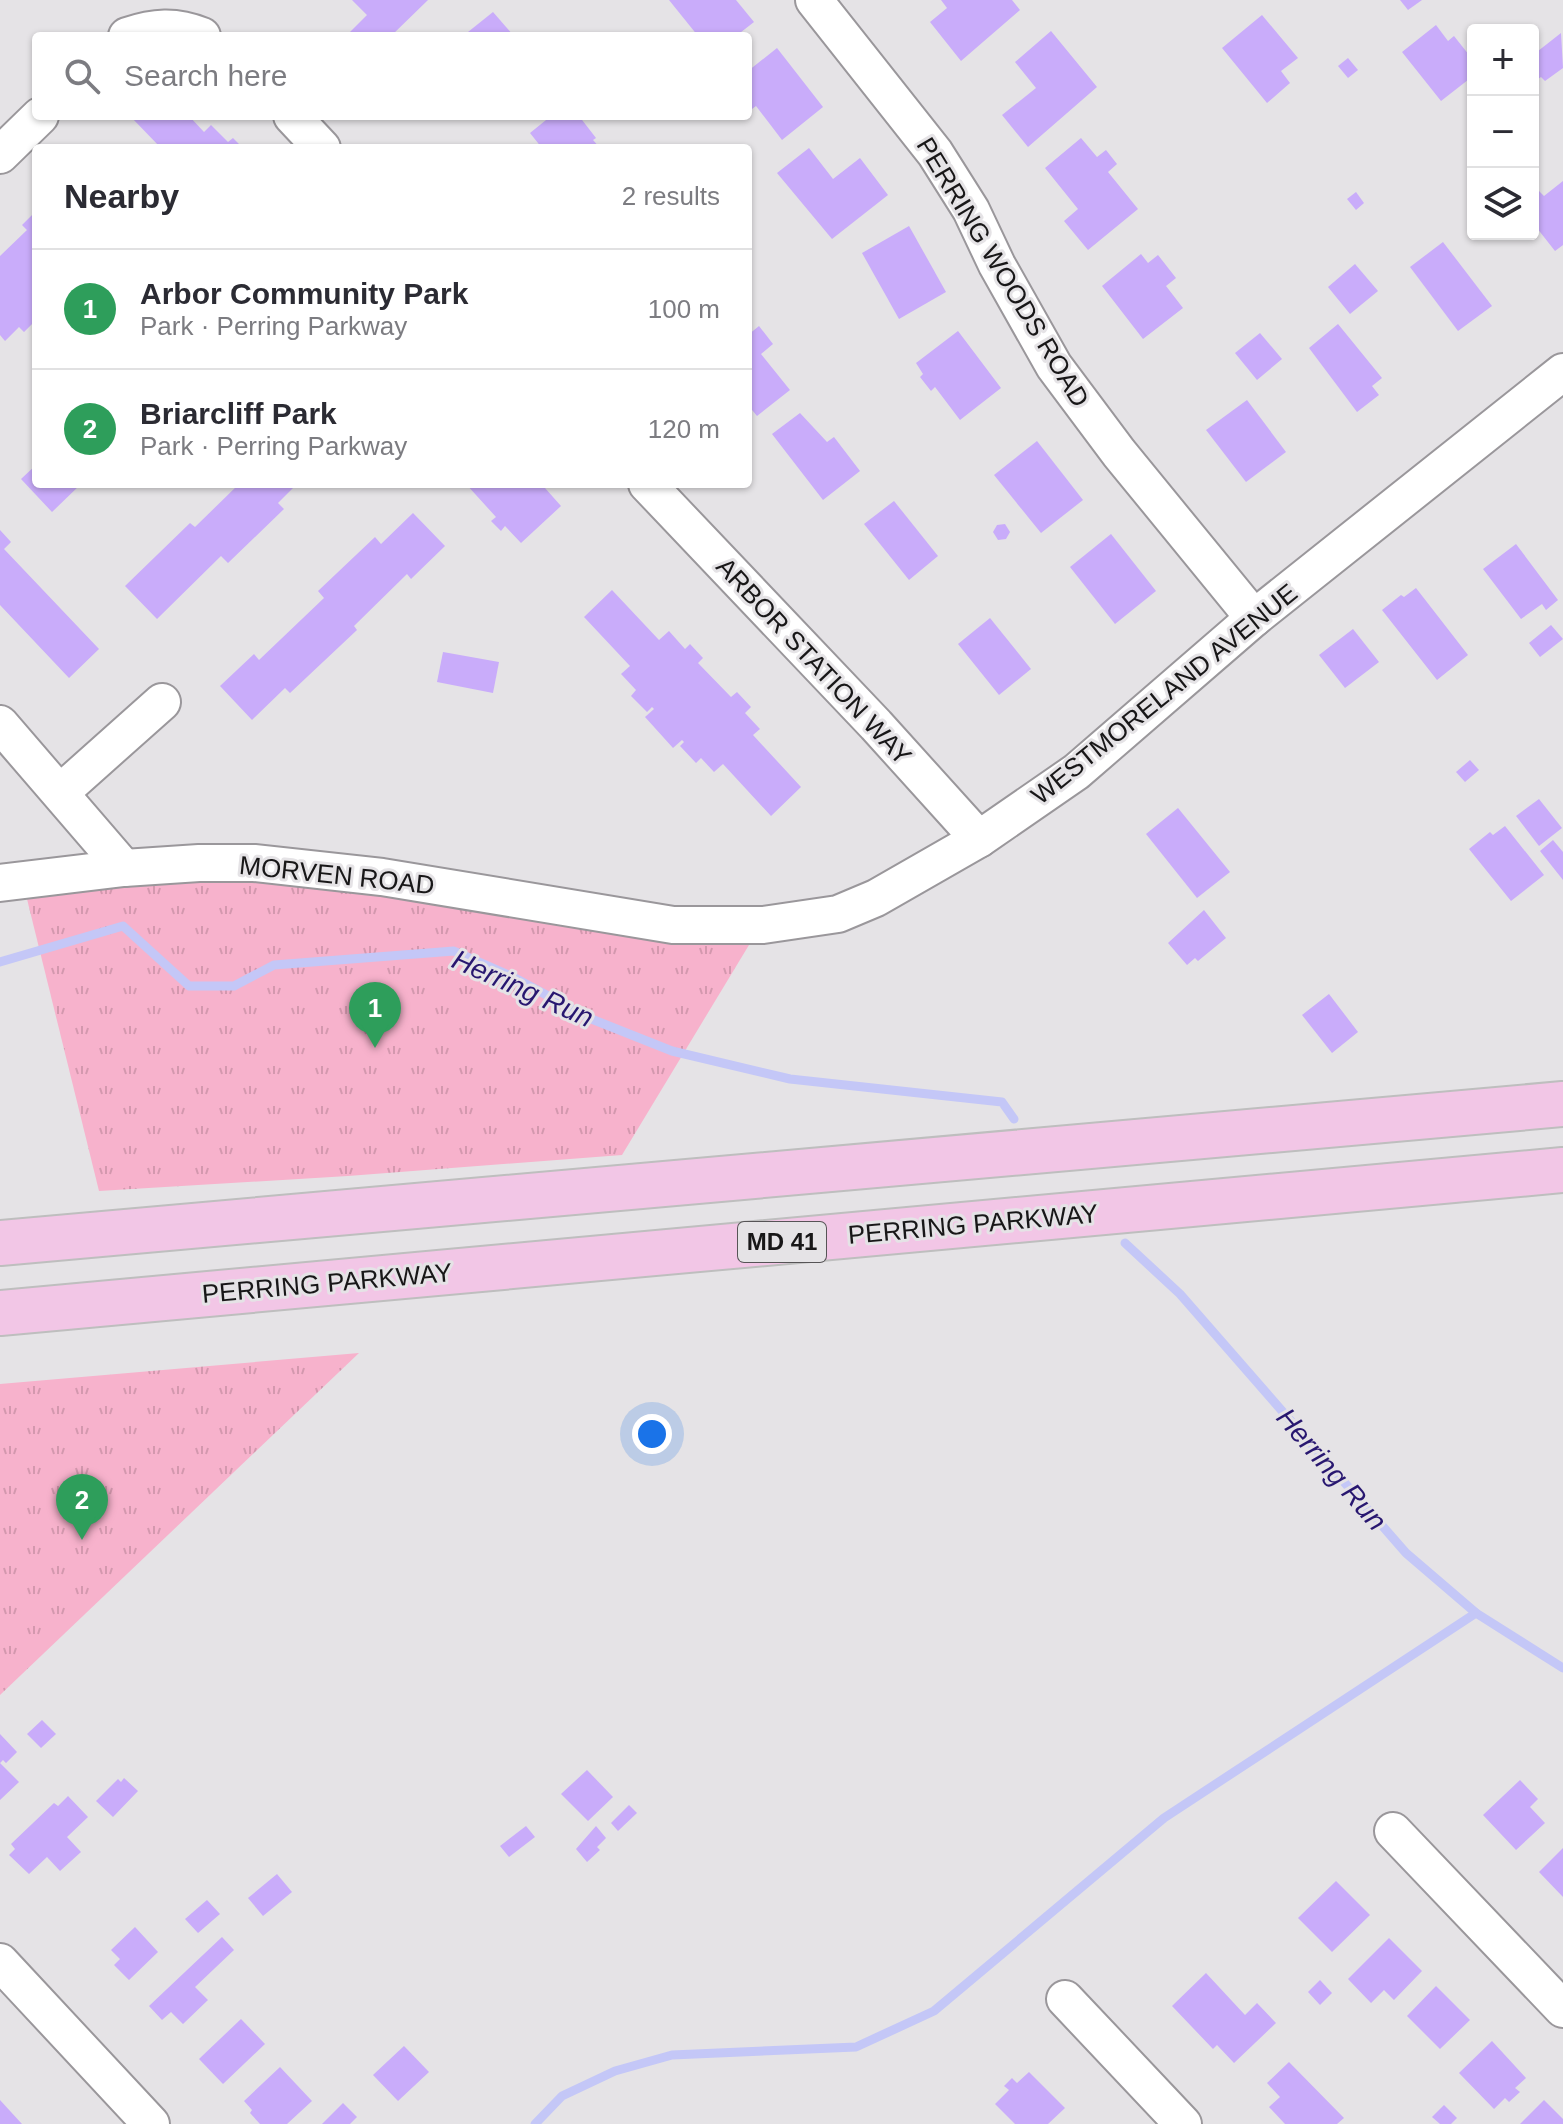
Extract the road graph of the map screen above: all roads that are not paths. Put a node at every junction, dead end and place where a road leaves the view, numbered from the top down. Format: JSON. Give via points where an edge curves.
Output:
{"nodes":[{"id":1,"x":814,"y":0,"type":"edge"},
{"id":2,"x":138,"y":32,"type":"edge"},
{"id":3,"x":191,"y":32,"type":"edge"},
{"id":4,"x":36,"y":120,"type":"edge"},
{"id":5,"x":296,"y":120,"type":"edge"},
{"id":6,"x":318,"y":144,"type":"edge"},
{"id":7,"x":0,"y":155,"type":"edge"},
{"id":8,"x":1563,"y":372,"type":"edge"},
{"id":9,"x":651,"y":488,"type":"edge"},
{"id":10,"x":1254,"y":618,"type":"junction"},
{"id":11,"x":162,"y":702,"type":"dead end"},
{"id":12,"x":0,"y":724,"type":"edge"},
{"id":13,"x":61,"y":792,"type":"junction"},
{"id":14,"x":979,"y":839,"type":"junction"},
{"id":15,"x":124,"y":868,"type":"junction"},
{"id":16,"x":0,"y":883,"type":"edge"},
{"id":17,"x":673,"y":925,"type":"joint"},
{"id":18,"x":1563,"y":1104,"type":"edge"},
{"id":19,"x":1563,"y":1170,"type":"edge"},
{"id":20,"x":0,"y":1243,"type":"edge"},
{"id":21,"x":0,"y":1313,"type":"edge"},
{"id":22,"x":1393,"y":1831,"type":"dead end"},
{"id":23,"x":0,"y":1962,"type":"edge"},
{"id":24,"x":1065,"y":1999,"type":"dead end"},
{"id":25,"x":1563,"y":2009,"type":"edge"},
{"id":26,"x":151,"y":2124,"type":"edge"},
{"id":27,"x":1183,"y":2124,"type":"edge"}],
"edges":[{"from":1,"to":10,"type":"street","name":"PERRING WOODS ROAD","via":[[935,153],[1054,366]]},
{"from":2,"to":3,"type":"street","via":[[177,27]]},
{"from":4,"to":7,"type":"street"},
{"from":5,"to":6,"type":"street"},
{"from":8,"to":10,"type":"street","name":"WESTMORELAND AVENUE"},
{"from":9,"to":14,"type":"street","name":"ARBOR STATION WAY"},
{"from":10,"to":14,"type":"street","name":"WESTMORELAND AVENUE","via":[[1076,772]]},
{"from":11,"to":13,"type":"street"},
{"from":12,"to":13,"type":"street"},
{"from":13,"to":15,"type":"street"},
{"from":14,"to":17,"type":"street","name":"WESTMORELAND AVENUE","via":[[838,914],[763,925]]},
{"from":15,"to":16,"type":"street","name":"MORVEN ROAD"},
{"from":15,"to":17,"type":"street","name":"MORVEN ROAD","via":[[199,863],[301,867]]},
{"from":18,"to":20,"type":"main road"},
{"from":19,"to":21,"type":"main road","name":"PERRING PARKWAY","number":"MD 41"},
{"from":22,"to":25,"type":"street"},
{"from":23,"to":26,"type":"street"},
{"from":24,"to":27,"type":"street"}]}
